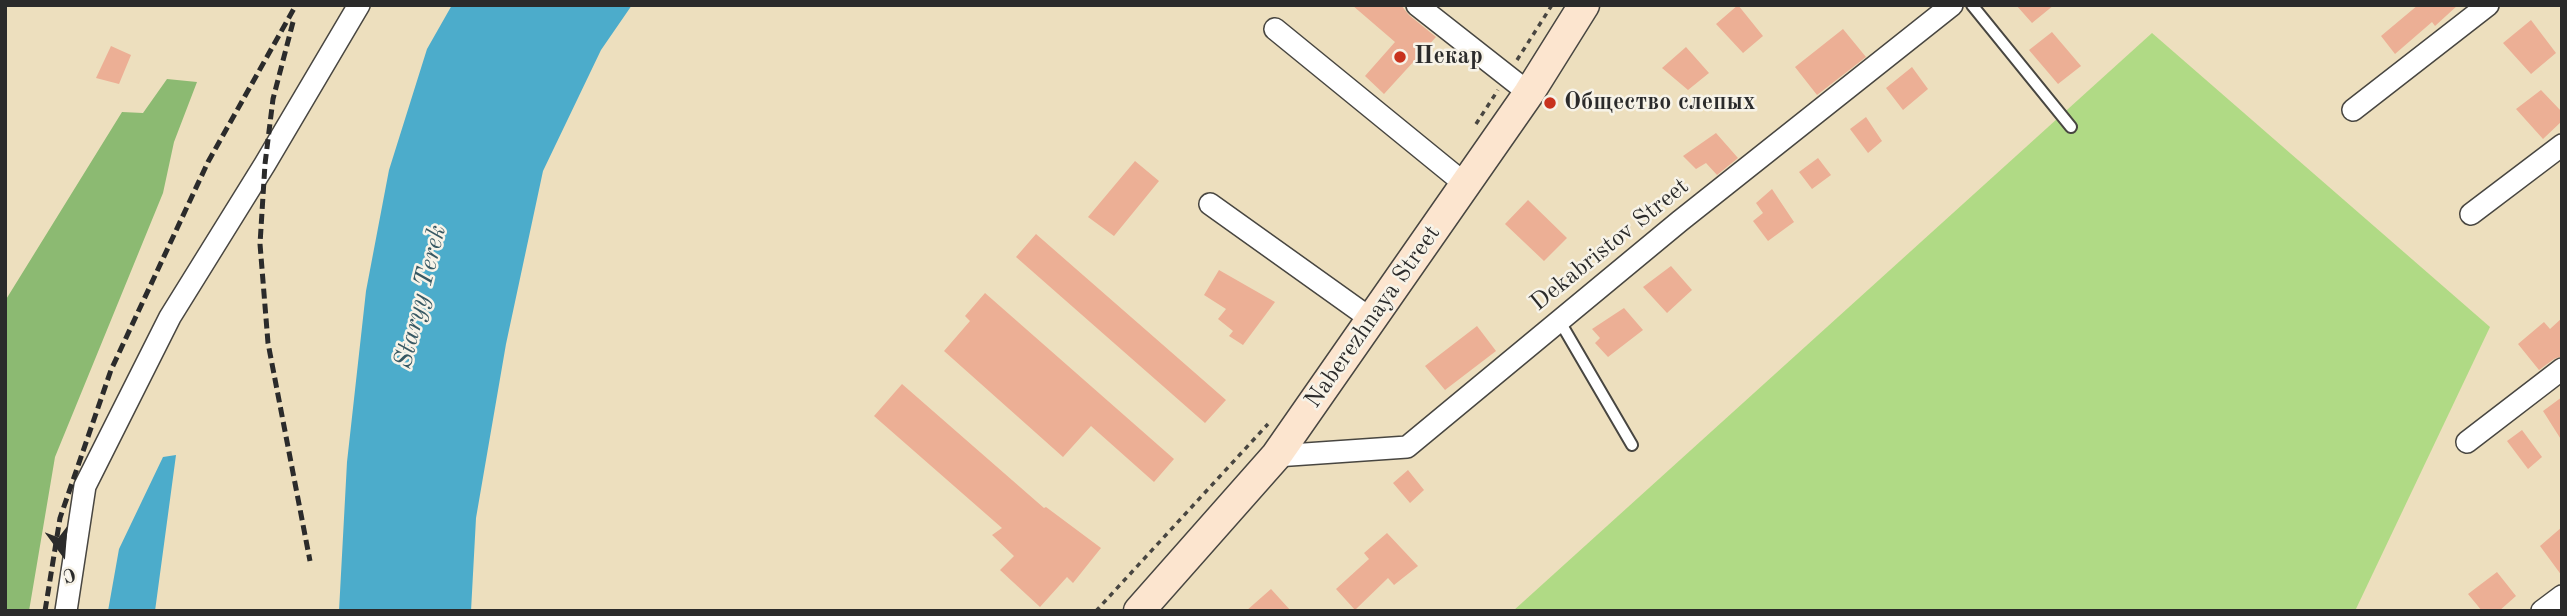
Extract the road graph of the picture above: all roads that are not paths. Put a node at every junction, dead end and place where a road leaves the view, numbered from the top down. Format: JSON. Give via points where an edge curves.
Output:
{"nodes":[{"id":1,"x":359,"y":5,"type":"edge"},
{"id":2,"x":1417,"y":5,"type":"edge"},
{"id":3,"x":1584,"y":5,"type":"edge"},
{"id":4,"x":1952,"y":5,"type":"edge"},
{"id":5,"x":1972,"y":5,"type":"edge"},
{"id":6,"x":2488,"y":5,"type":"edge"},
{"id":7,"x":1275,"y":29,"type":"dead end"},
{"id":8,"x":1528,"y":93,"type":"junction"},
{"id":9,"x":2353,"y":110,"type":"dead end"},
{"id":10,"x":2071,"y":127,"type":"dead end"},
{"id":11,"x":2562,"y":145,"type":"edge"},
{"id":12,"x":1465,"y":184,"type":"junction"},
{"id":13,"x":1210,"y":204,"type":"dead end"},
{"id":14,"x":2471,"y":214,"type":"dead end"},
{"id":15,"x":1371,"y":319,"type":"junction"},
{"id":16,"x":1559,"y":320,"type":"junction"},
{"id":17,"x":2562,"y":369,"type":"edge"},
{"id":18,"x":2467,"y":442,"type":"dead end"},
{"id":19,"x":1632,"y":444,"type":"dead end"},
{"id":20,"x":1276,"y":456,"type":"junction"},
{"id":21,"x":2562,"y":596,"type":"edge"},
{"id":22,"x":66,"y":611,"type":"edge"},
{"id":23,"x":1139,"y":611,"type":"edge"},
{"id":24,"x":2542,"y":611,"type":"edge"}],
"edges":[{"from":1,"to":22,"type":"street","via":[[170,317],[85,486]]},
{"from":2,"to":8,"type":"street"},
{"from":3,"to":8,"type":"main road","name":"Naberezhnaya Street"},
{"from":4,"to":16,"type":"street","name":"Dekabristov Street"},
{"from":5,"to":10,"type":"lane"},
{"from":6,"to":9,"type":"street"},
{"from":7,"to":12,"type":"street"},
{"from":8,"to":12,"type":"main road","name":"Naberezhnaya Street"},
{"from":11,"to":14,"type":"street"},
{"from":12,"to":15,"type":"main road","name":"Naberezhnaya Street"},
{"from":13,"to":15,"type":"street"},
{"from":15,"to":20,"type":"main road","name":"Naberezhnaya Street"},
{"from":16,"to":19,"type":"lane"},
{"from":16,"to":20,"type":"street","name":"Dekabristov Street","via":[[1406,447]]},
{"from":17,"to":18,"type":"street"},
{"from":20,"to":23,"type":"main road","name":"Naberezhnaya Street"},
{"from":21,"to":24,"type":"street"}]}
